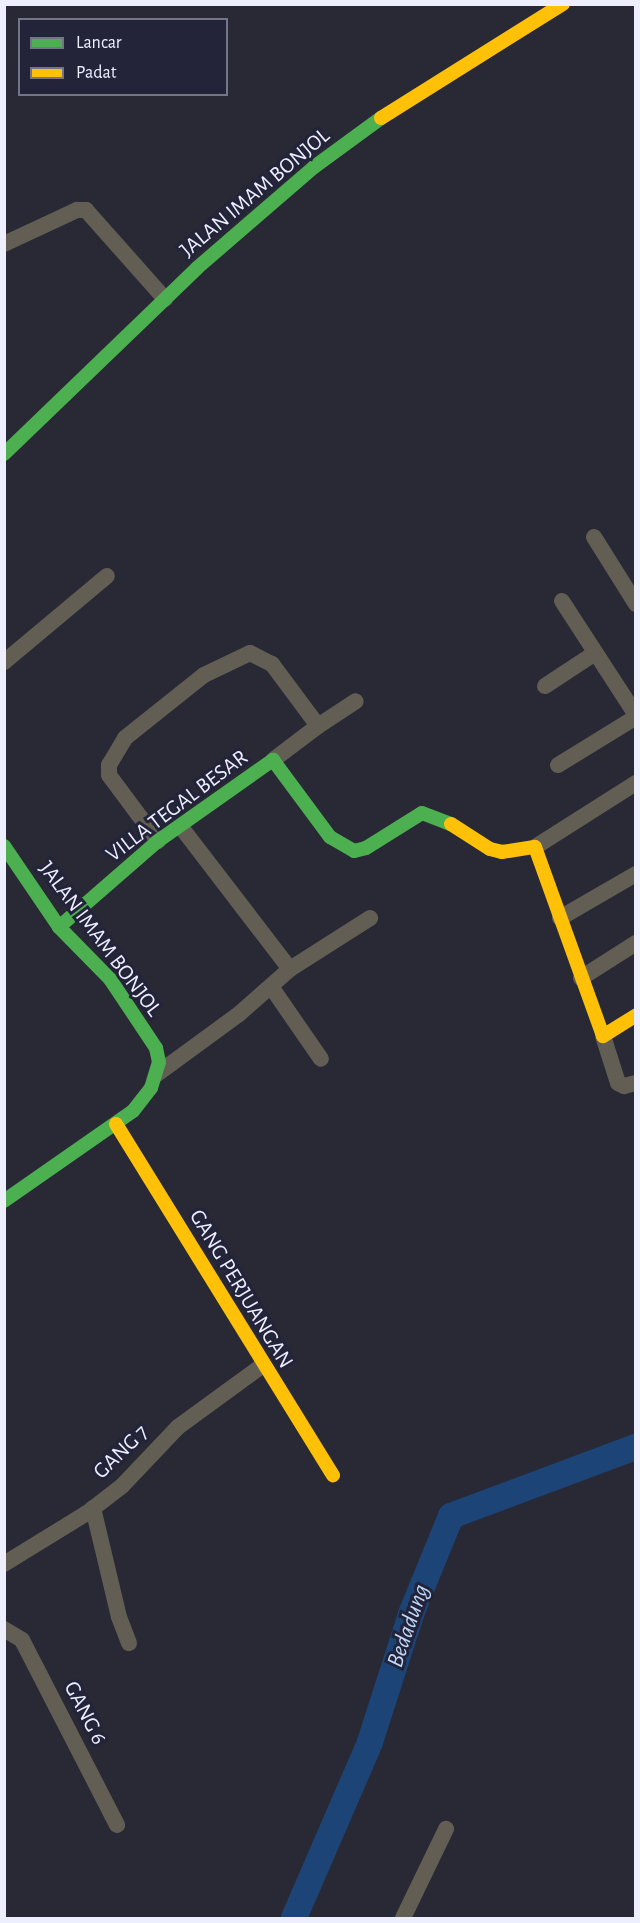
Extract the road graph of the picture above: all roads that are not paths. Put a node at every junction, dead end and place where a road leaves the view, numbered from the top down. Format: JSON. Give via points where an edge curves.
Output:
{"nodes":[{"id":1,"x":563,"y":4,"type":"edge"},
{"id":2,"x":4,"y":244,"type":"edge"},
{"id":3,"x":165,"y":299,"type":"junction"},
{"id":4,"x":4,"y":453,"type":"edge"},
{"id":5,"x":594,"y":537,"type":"dead end"},
{"id":6,"x":107,"y":576,"type":"dead end"},
{"id":7,"x":562,"y":601,"type":"dead end"},
{"id":8,"x":636,"y":604,"type":"edge"},
{"id":9,"x":595,"y":653,"type":"junction"},
{"id":10,"x":4,"y":662,"type":"edge"},
{"id":11,"x":545,"y":686,"type":"dead end"},
{"id":12,"x":356,"y":701,"type":"dead end"},
{"id":13,"x":636,"y":716,"type":"edge"},
{"id":14,"x":318,"y":726,"type":"junction"},
{"id":15,"x":273,"y":760,"type":"junction"},
{"id":16,"x":558,"y":765,"type":"dead end"},
{"id":17,"x":636,"y":783,"type":"edge"},
{"id":18,"x":181,"y":827,"type":"junction"},
{"id":19,"x":158,"y":841,"type":"junction"},
{"id":20,"x":4,"y":846,"type":"edge"},
{"id":21,"x":534,"y":847,"type":"junction"},
{"id":22,"x":636,"y":874,"type":"edge"},
{"id":23,"x":370,"y":918,"type":"dead end"},
{"id":24,"x":560,"y":918,"type":"junction"},
{"id":25,"x":59,"y":927,"type":"junction"},
{"id":26,"x":636,"y":943,"type":"edge"},
{"id":27,"x":290,"y":969,"type":"junction"},
{"id":28,"x":581,"y":978,"type":"junction"},
{"id":29,"x":272,"y":988,"type":"junction"},
{"id":30,"x":636,"y":1015,"type":"edge"},
{"id":31,"x":603,"y":1036,"type":"junction"},
{"id":32,"x":321,"y":1059,"type":"dead end"},
{"id":33,"x":157,"y":1074,"type":"junction"},
{"id":34,"x":636,"y":1083,"type":"edge"},
{"id":35,"x":116,"y":1124,"type":"junction"},
{"id":36,"x":4,"y":1201,"type":"edge"},
{"id":37,"x":263,"y":1365,"type":"junction"},
{"id":38,"x":333,"y":1475,"type":"dead end"},
{"id":39,"x":93,"y":1508,"type":"junction"},
{"id":40,"x":4,"y":1563,"type":"edge"},
{"id":41,"x":4,"y":1629,"type":"edge"},
{"id":42,"x":129,"y":1643,"type":"dead end"},
{"id":43,"x":117,"y":1825,"type":"dead end"},
{"id":44,"x":446,"y":1829,"type":"dead end"},
{"id":45,"x":403,"y":1918,"type":"edge"}],
"edges":[{"from":1,"to":3,"type":"street","name":"JALAN IMAM BONJOL","via":[[379,119],[266,206]]},
{"from":2,"to":3,"type":"street","via":[[77,210],[86,210]]},
{"from":3,"to":4,"type":"street","name":"JALAN IMAM BONJOL"},
{"from":5,"to":8,"type":"street"},
{"from":6,"to":10,"type":"street"},
{"from":7,"to":9,"type":"street"},
{"from":9,"to":11,"type":"street"},
{"from":9,"to":13,"type":"street"},
{"from":12,"to":14,"type":"street"},
{"from":13,"to":16,"type":"street"},
{"from":14,"to":15,"type":"street"},
{"from":14,"to":19,"type":"street","via":[[272,664],[260,657],[250,653],[237,657],[204,675],[125,738],[109,765],[109,775]]},
{"from":15,"to":18,"type":"street","name":"VILLA TEGAL BESAR"},
{"from":15,"to":21,"type":"street","name":"VILLA TEGAL BESAR","via":[[330,837],[354,851],[366,848],[422,813],[441,817],[490,849],[502,852]]},
{"from":17,"to":21,"type":"street"},
{"from":18,"to":19,"type":"street","name":"VILLA TEGAL BESAR"},
{"from":18,"to":27,"type":"street"},
{"from":19,"to":25,"type":"street","name":"VILLA TEGAL BESAR"},
{"from":20,"to":25,"type":"street","name":"JALAN IMAM BONJOL"},
{"from":21,"to":24,"type":"street"},
{"from":22,"to":24,"type":"street"},
{"from":23,"to":27,"type":"street"},
{"from":24,"to":28,"type":"street"},
{"from":25,"to":33,"type":"street","name":"JALAN IMAM BONJOL","via":[[110,979],[156,1048]]},
{"from":26,"to":28,"type":"street"},
{"from":27,"to":29,"type":"street"},
{"from":28,"to":31,"type":"street"},
{"from":29,"to":32,"type":"street"},
{"from":29,"to":33,"type":"street"},
{"from":30,"to":31,"type":"street"},
{"from":31,"to":34,"type":"street","via":[[618,1083]]},
{"from":33,"to":35,"type":"street","via":[[142,1104]]},
{"from":35,"to":36,"type":"street"},
{"from":35,"to":37,"type":"street","name":"GANG PERJUANGAN"},
{"from":37,"to":38,"type":"street","name":"GANG PERJUANGAN"},
{"from":37,"to":39,"type":"street","name":"GANG 7","via":[[178,1427],[146,1463]]},
{"from":39,"to":40,"type":"street","name":"GANG 7"},
{"from":39,"to":42,"type":"street","via":[[113,1596]]},
{"from":41,"to":43,"type":"street","name":"GANG 6","via":[[21,1640]]},
{"from":44,"to":45,"type":"street"}]}
